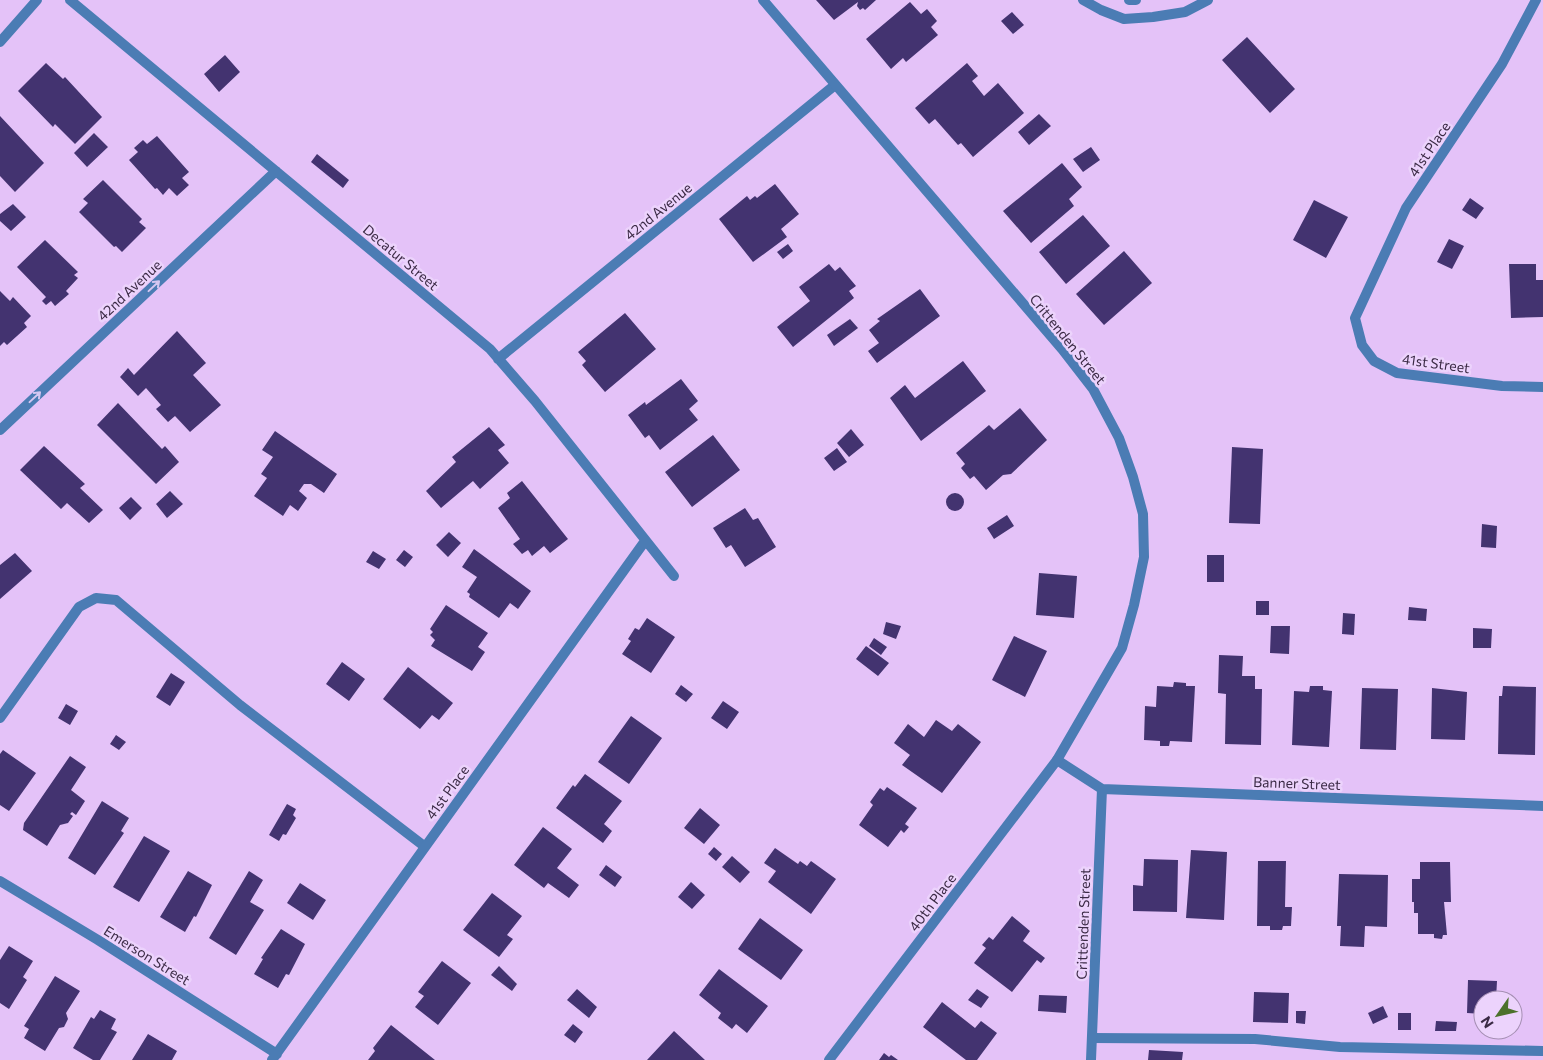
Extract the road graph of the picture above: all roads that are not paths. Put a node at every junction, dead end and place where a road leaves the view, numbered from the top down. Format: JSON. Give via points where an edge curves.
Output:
{"nodes":[{"id":1,"x":37,"y":0,"type":"edge"},
{"id":2,"x":70,"y":0,"type":"edge"},
{"id":3,"x":763,"y":0,"type":"edge"},
{"id":4,"x":1083,"y":0,"type":"edge"},
{"id":5,"x":1129,"y":0,"type":"edge"},
{"id":6,"x":1136,"y":0,"type":"edge"},
{"id":7,"x":1208,"y":0,"type":"edge"},
{"id":8,"x":1536,"y":0,"type":"edge"},
{"id":9,"x":0,"y":42,"type":"edge"},
{"id":10,"x":835,"y":85,"type":"junction"},
{"id":11,"x":276,"y":171,"type":"junction"},
{"id":12,"x":1355,"y":318,"type":"joint"},
{"id":13,"x":498,"y":359,"type":"junction"},
{"id":14,"x":1543,"y":387,"type":"edge"},
{"id":15,"x":0,"y":430,"type":"edge"},
{"id":16,"x":645,"y":541,"type":"junction"},
{"id":17,"x":674,"y":576,"type":"dead end"},
{"id":18,"x":0,"y":718,"type":"edge"},
{"id":19,"x":1058,"y":760,"type":"junction"},
{"id":20,"x":1102,"y":789,"type":"junction"},
{"id":21,"x":1543,"y":806,"type":"edge"},
{"id":22,"x":424,"y":846,"type":"junction"},
{"id":23,"x":0,"y":881,"type":"edge"},
{"id":24,"x":1092,"y":1038,"type":"junction"},
{"id":25,"x":1543,"y":1051,"type":"edge"},
{"id":26,"x":275,"y":1057,"type":"edge"},
{"id":27,"x":829,"y":1060,"type":"edge"},
{"id":28,"x":1090,"y":1060,"type":"edge"}],
"edges":[{"from":1,"to":9,"type":"street"},
{"from":2,"to":11,"type":"street","name":"Decatur Street"},
{"from":3,"to":10,"type":"street","name":"Crittenden Street"},
{"from":4,"to":7,"type":"street","via":[[1124,18],[1153,18],[1185,12]]},
{"from":5,"to":6,"type":"street"},
{"from":8,"to":12,"type":"street","name":"41st Place","via":[[1502,64],[1406,208]]},
{"from":10,"to":13,"type":"street","name":"42nd Avenue"},
{"from":10,"to":19,"type":"street","name":"Crittenden Street","via":[[1080,373],[1119,438],[1133,477],[1143,514],[1144,557],[1134,606],[1122,648]]},
{"from":11,"to":13,"type":"street","name":"Decatur Street"},
{"from":15,"to":11,"type":"street","name":"42nd Avenue","one_way":true},
{"from":12,"to":14,"type":"street","name":"41st Street","via":[[1362,345],[1374,361],[1397,373],[1502,386]]},
{"from":13,"to":16,"type":"street","name":"Decatur Street"},
{"from":16,"to":17,"type":"street","name":"Decatur Street"},
{"from":16,"to":22,"type":"street","name":"41st Place"},
{"from":18,"to":22,"type":"street","via":[[79,607],[96,598],[116,600],[240,705]]},
{"from":19,"to":20,"type":"street"},
{"from":19,"to":27,"type":"street","name":"40th Place"},
{"from":20,"to":21,"type":"street","name":"Banner Street"},
{"from":20,"to":24,"type":"street","name":"Crittenden Street"},
{"from":22,"to":26,"type":"street","name":"41st Place"},
{"from":23,"to":26,"type":"street","name":"Emerson Street","via":[[98,940]]},
{"from":24,"to":25,"type":"street","via":[[1255,1039],[1340,1047]]},
{"from":24,"to":28,"type":"street","name":"Crittenden Street"}]}
